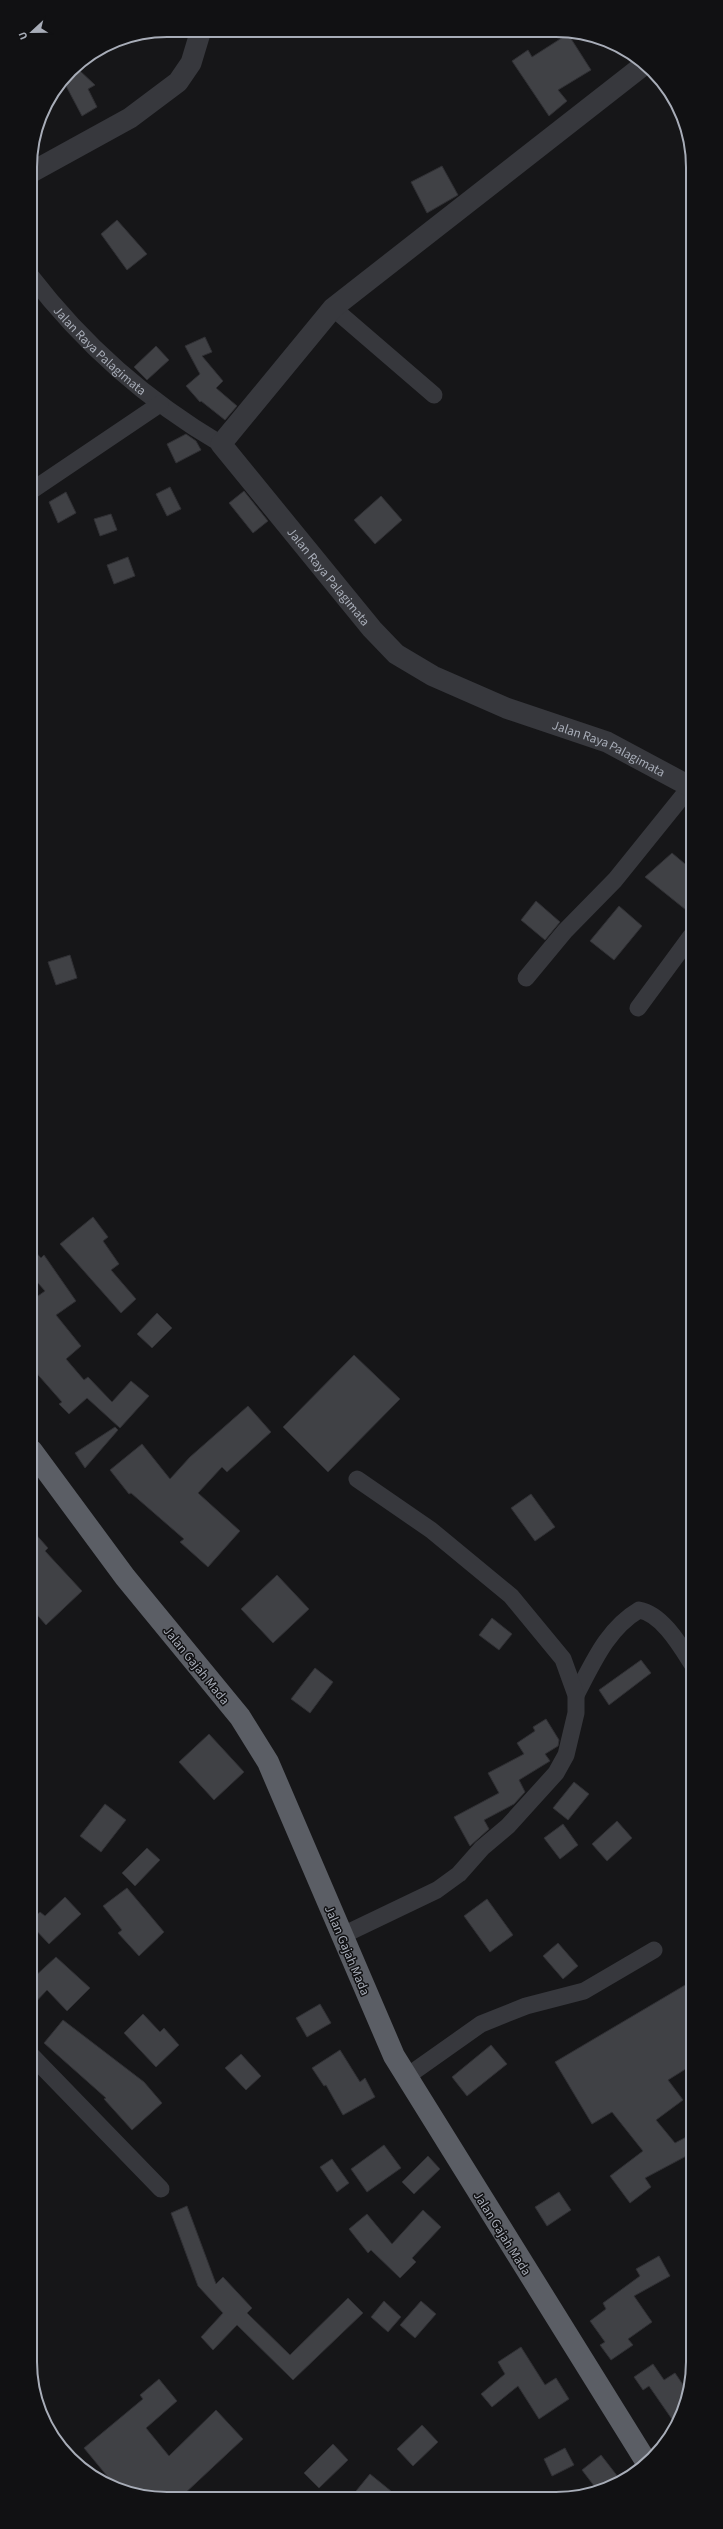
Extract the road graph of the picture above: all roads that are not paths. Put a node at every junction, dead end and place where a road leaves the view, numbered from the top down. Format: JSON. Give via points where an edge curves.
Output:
{"nodes":[{"id":1,"x":199,"y":37,"type":"edge"},
{"id":2,"x":639,"y":68,"type":"edge"},
{"id":3,"x":37,"y":169,"type":"edge"},
{"id":4,"x":37,"y":284,"type":"edge"},
{"id":5,"x":333,"y":308,"type":"junction"},
{"id":6,"x":434,"y":395,"type":"dead end"},
{"id":7,"x":160,"y":404,"type":"junction"},
{"id":8,"x":221,"y":444,"type":"junction"},
{"id":9,"x":37,"y":487,"type":"edge"},
{"id":10,"x":686,"y":784,"type":"edge"},
{"id":11,"x":686,"y":793,"type":"edge"},
{"id":12,"x":686,"y":943,"type":"edge"},
{"id":13,"x":526,"y":978,"type":"dead end"},
{"id":14,"x":638,"y":1008,"type":"dead end"},
{"id":15,"x":37,"y":1458,"type":"edge"},
{"id":16,"x":357,"y":1479,"type":"dead end"},
{"id":17,"x":686,"y":1654,"type":"edge"},
{"id":18,"x":576,"y":1695,"type":"junction"},
{"id":19,"x":341,"y":1936,"type":"junction"},
{"id":20,"x":654,"y":1950,"type":"dead end"},
{"id":21,"x":37,"y":2061,"type":"edge"},
{"id":22,"x":406,"y":2077,"type":"junction"},
{"id":23,"x":161,"y":2189,"type":"dead end"},
{"id":24,"x":644,"y":2458,"type":"edge"}],
"edges":[{"from":1,"to":3,"type":"street","via":[[191,63],[178,82],[130,118]]},
{"from":2,"to":5,"type":"street"},
{"from":4,"to":7,"type":"street","name":"Jalan Raya Palagimata","via":[[78,334],[135,386]]},
{"from":5,"to":6,"type":"street"},
{"from":5,"to":8,"type":"street"},
{"from":7,"to":8,"type":"street","name":"Jalan Raya Palagimata"},
{"from":7,"to":9,"type":"street"},
{"from":8,"to":10,"type":"street","name":"Jalan Raya Palagimata","via":[[372,629],[396,654],[433,676],[506,708],[607,742]]},
{"from":11,"to":13,"type":"street","via":[[615,880],[565,931]]},
{"from":12,"to":14,"type":"street"},
{"from":15,"to":19,"type":"highway","name":"Jalan Gajah Mada","via":[[125,1577],[244,1723],[268,1762],[301,1835]]},
{"from":16,"to":18,"type":"street","via":[[431,1530],[512,1596],[563,1659]]},
{"from":17,"to":18,"type":"street","via":[[650,1612],[639,1610],[625,1618],[604,1641]]},
{"from":18,"to":19,"type":"street","via":[[576,1713],[566,1755],[556,1773],[508,1826],[482,1848],[448,1884]]},
{"from":19,"to":22,"type":"highway","name":"Jalan Gajah Mada","via":[[385,2039]]},
{"from":20,"to":22,"type":"street","via":[[584,1991],[526,2006],[481,2024]]},
{"from":21,"to":23,"type":"street"},
{"from":22,"to":24,"type":"highway","name":"Jalan Gajah Mada"}]}
